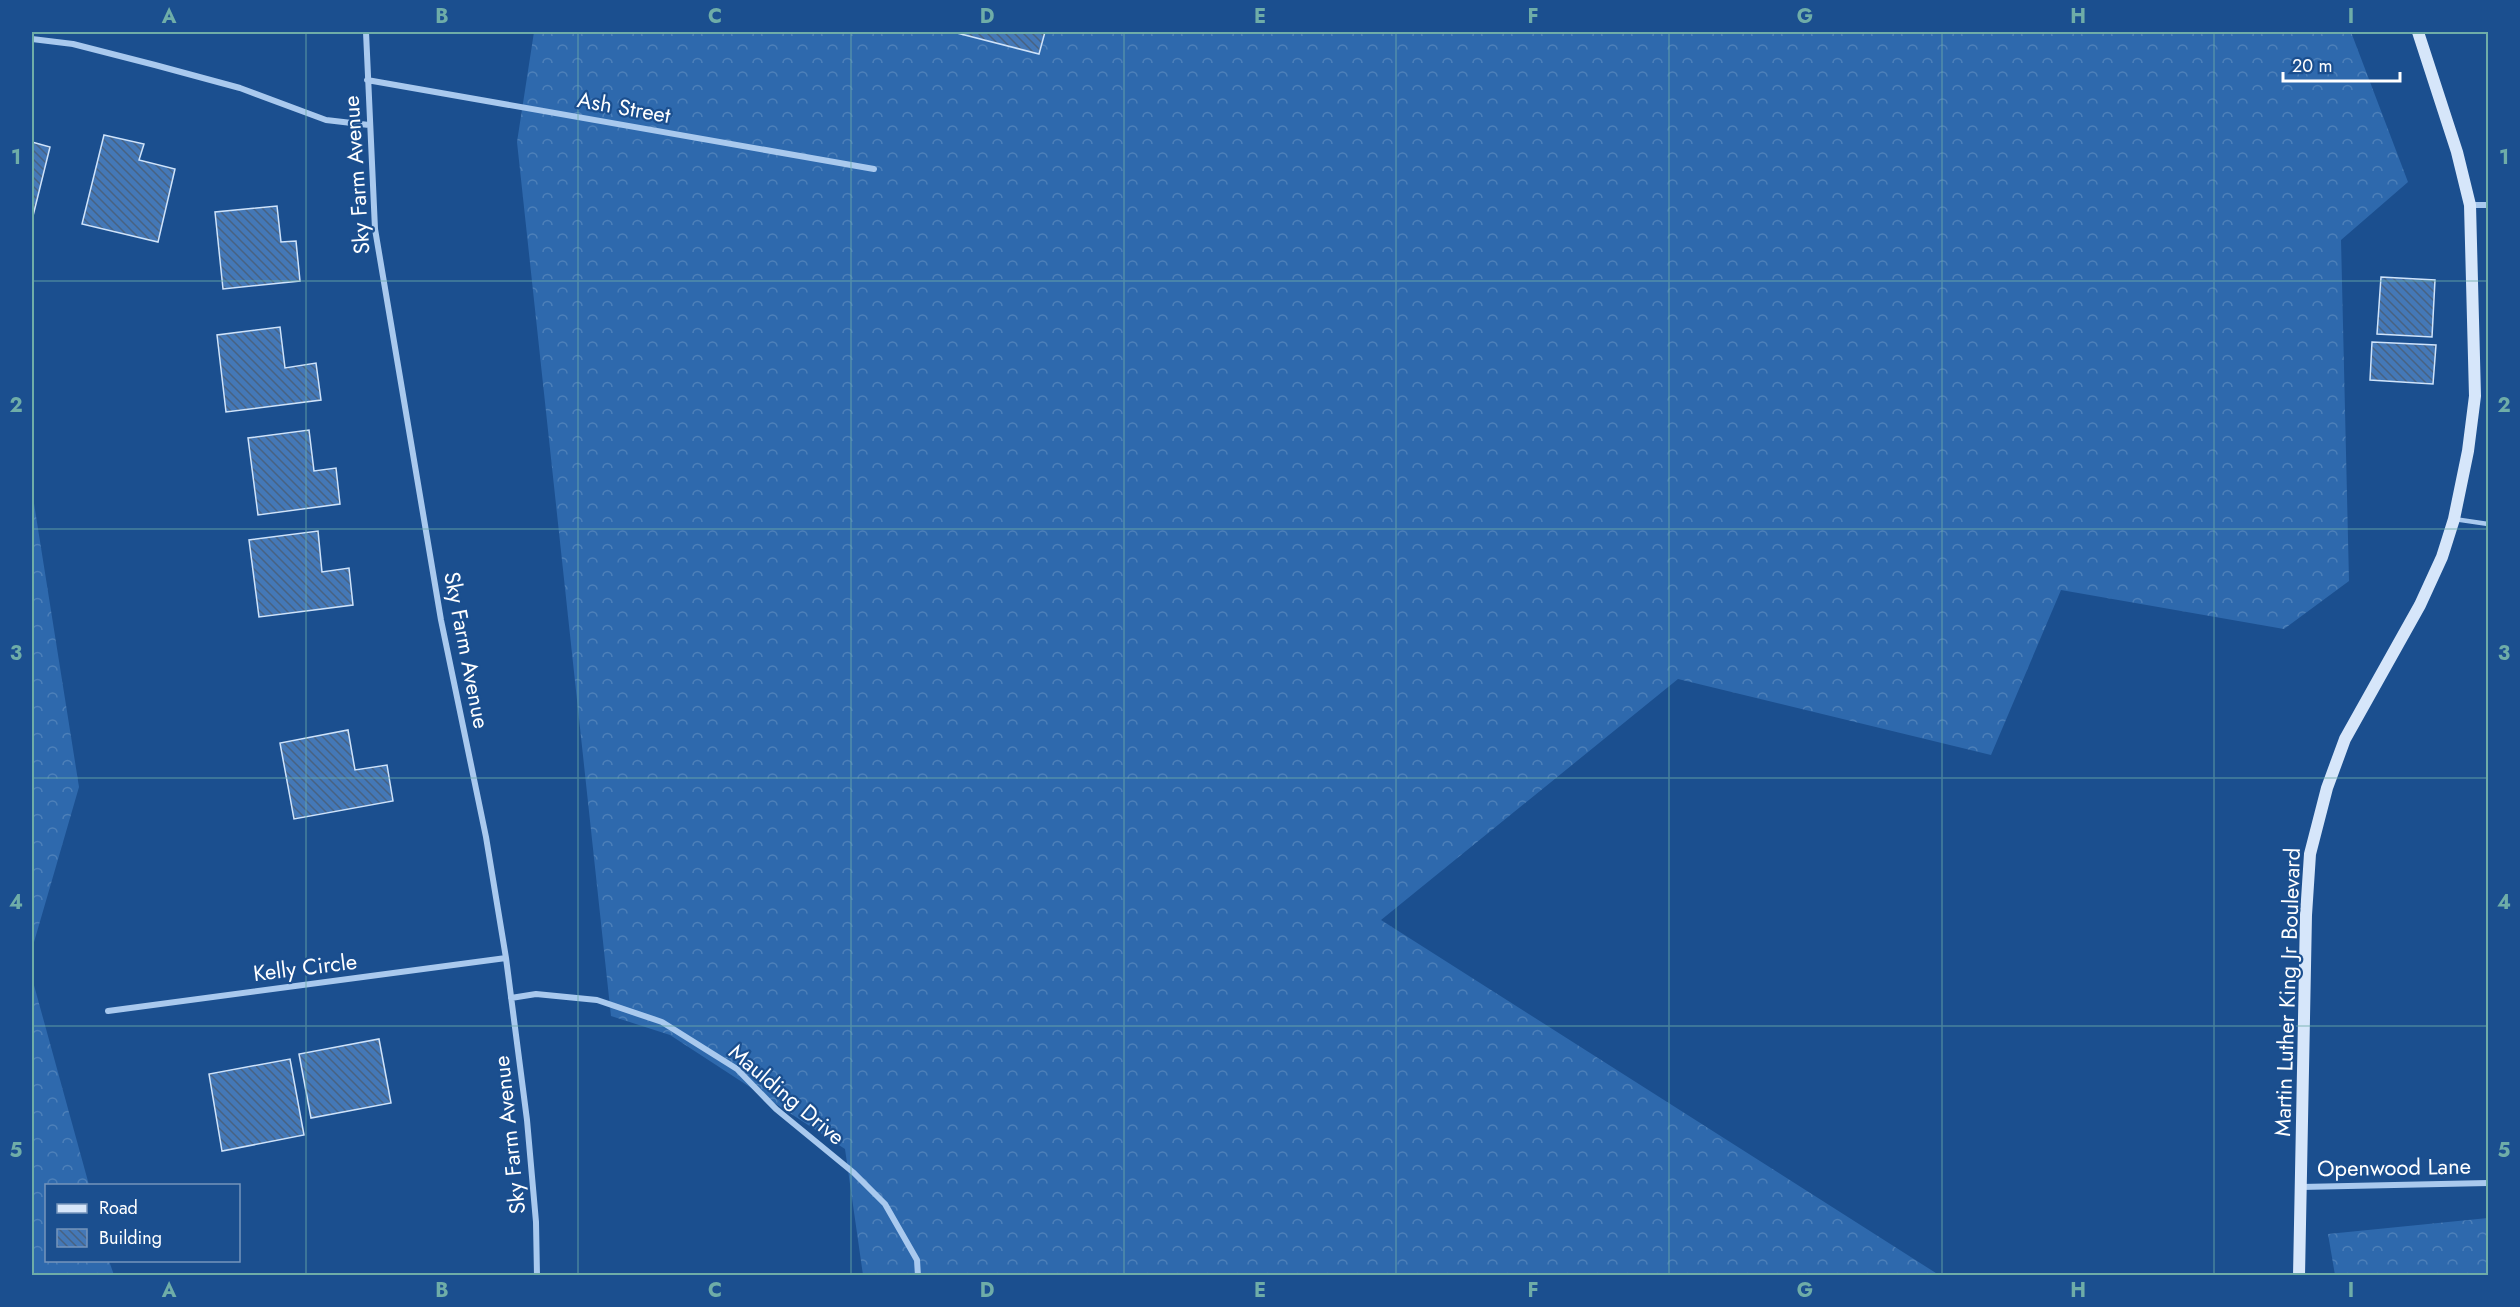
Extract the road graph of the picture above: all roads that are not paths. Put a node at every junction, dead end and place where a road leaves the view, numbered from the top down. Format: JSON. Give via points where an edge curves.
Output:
{"nodes":[{"id":1,"x":366,"y":32,"type":"edge"},
{"id":2,"x":2418,"y":32,"type":"edge"},
{"id":3,"x":32,"y":39,"type":"edge"},
{"id":4,"x":367,"y":80,"type":"junction"},
{"id":5,"x":369,"y":126,"type":"junction"},
{"id":6,"x":874,"y":169,"type":"dead end"},
{"id":7,"x":2488,"y":205,"type":"edge"},
{"id":8,"x":2470,"y":206,"type":"junction"},
{"id":9,"x":2454,"y":519,"type":"junction"},
{"id":10,"x":2488,"y":524,"type":"edge"},
{"id":11,"x":506,"y":958,"type":"junction"},
{"id":12,"x":511,"y":998,"type":"junction"},
{"id":13,"x":108,"y":1011,"type":"dead end"},
{"id":14,"x":2488,"y":1184,"type":"edge"},
{"id":15,"x":2301,"y":1187,"type":"junction"},
{"id":16,"x":537,"y":1275,"type":"edge"},
{"id":17,"x":918,"y":1275,"type":"edge"},
{"id":18,"x":2299,"y":1275,"type":"edge"}],
"edges":[{"from":1,"to":4,"type":"street","name":"Sky Farm Avenue"},
{"from":2,"to":8,"type":"street","name":"Martin Luther King Jr Boulevard","via":[[2457,152]]},
{"from":3,"to":5,"type":"street","via":[[73,44],[155,64],[240,88],[326,120]]},
{"from":4,"to":5,"type":"street","name":"Sky Farm Avenue"},
{"from":4,"to":6,"type":"street","name":"Ash Street"},
{"from":5,"to":11,"type":"street","name":"Sky Farm Avenue","via":[[375,230],[441,620],[486,837]]},
{"from":7,"to":8,"type":"street"},
{"from":8,"to":9,"type":"street","name":"Martin Luther King Jr Boulevard","via":[[2475,396]]},
{"from":9,"to":10,"type":"lane"},
{"from":9,"to":15,"type":"street","name":"Martin Luther King Jr Boulevard","via":[[2420,605],[2345,739],[2326,788],[2310,854]]},
{"from":11,"to":12,"type":"street","name":"Sky Farm Avenue"},
{"from":11,"to":13,"type":"street","name":"Kelly Circle"},
{"from":12,"to":16,"type":"street","name":"Sky Farm Avenue","via":[[527,1120]]},
{"from":12,"to":17,"type":"street","name":"Maulding Drive","via":[[536,994],[597,1000],[662,1022],[736,1069],[885,1204],[917,1260]]},
{"from":14,"to":15,"type":"street","name":"Openwood Lane"},
{"from":15,"to":18,"type":"street","name":"Martin Luther King Jr Boulevard"}]}
